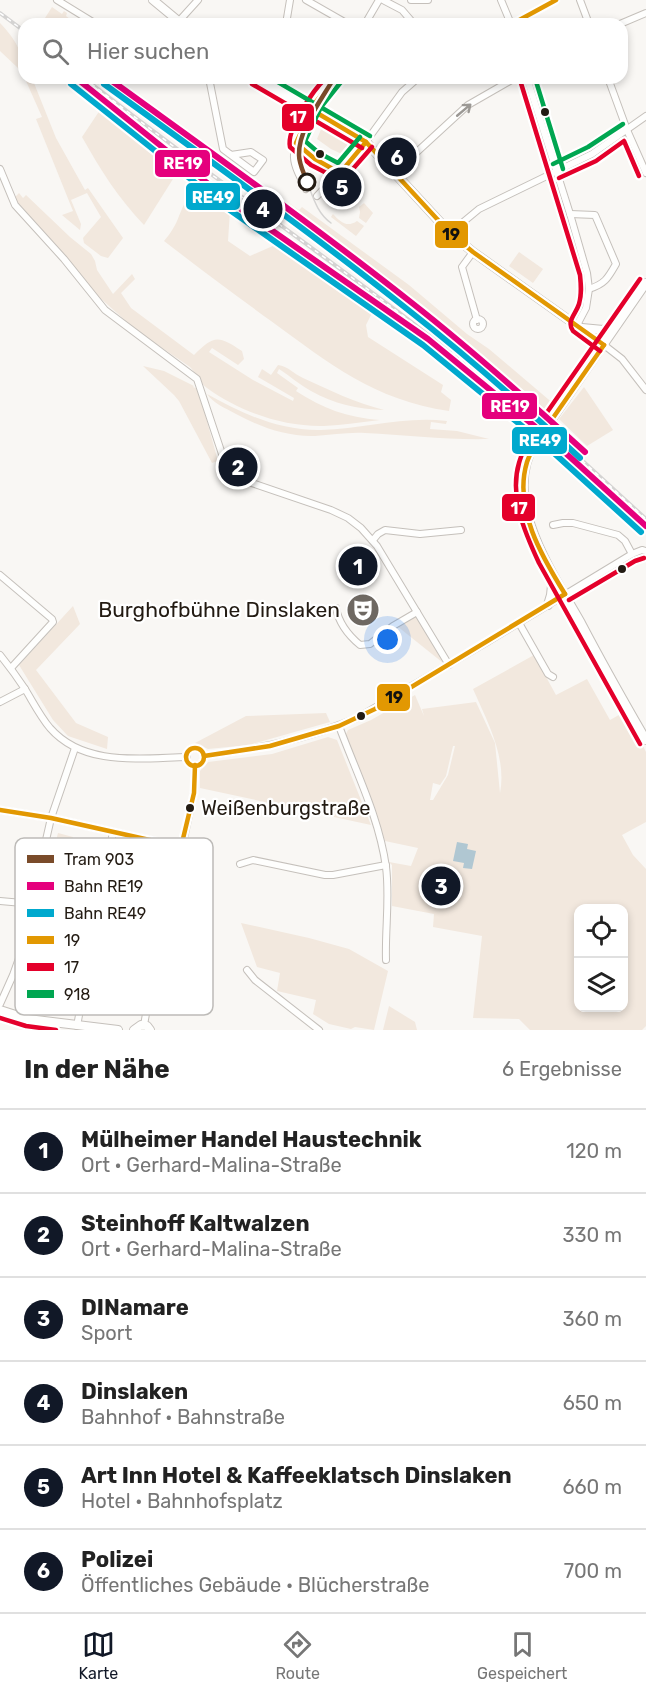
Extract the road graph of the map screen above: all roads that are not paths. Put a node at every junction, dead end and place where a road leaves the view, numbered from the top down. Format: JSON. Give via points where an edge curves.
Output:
{"nodes":[{"id":1,"x":57,"y":0,"type":"edge"},
{"id":2,"x":153,"y":0,"type":"edge"},
{"id":3,"x":198,"y":0,"type":"edge"},
{"id":4,"x":290,"y":0,"type":"edge"},
{"id":5,"x":306,"y":0,"type":"edge"},
{"id":6,"x":381,"y":0,"type":"edge"},
{"id":7,"x":411,"y":0,"type":"edge"},
{"id":8,"x":428,"y":0,"type":"edge"},
{"id":9,"x":501,"y":0,"type":"edge"},
{"id":10,"x":556,"y":0,"type":"edge"},
{"id":11,"x":580,"y":0,"type":"edge"},
{"id":12,"x":646,"y":14,"type":"edge"},
{"id":13,"x":86,"y":18,"type":"edge"},
{"id":14,"x":175,"y":18,"type":"edge"},
{"id":15,"x":185,"y":18,"type":"edge"},
{"id":16,"x":287,"y":18,"type":"edge"},
{"id":17,"x":338,"y":18,"type":"edge"},
{"id":18,"x":369,"y":18,"type":"edge"},
{"id":19,"x":409,"y":18,"type":"edge"},
{"id":20,"x":508,"y":18,"type":"edge"},
{"id":21,"x":522,"y":18,"type":"edge"},
{"id":22,"x":587,"y":18,"type":"edge"},
{"id":23,"x":628,"y":21,"type":"edge"},
{"id":24,"x":210,"y":84,"type":"edge"},
{"id":25,"x":265,"y":84,"type":"edge"},
{"id":26,"x":275,"y":84,"type":"edge"},
{"id":27,"x":411,"y":84,"type":"edge"},
{"id":28,"x":505,"y":84,"type":"edge"},
{"id":29,"x":529,"y":84,"type":"edge"},
{"id":30,"x":610,"y":84,"type":"edge"},
{"id":31,"x":331,"y":85,"type":"joint"},
{"id":32,"x":273,"y":89,"type":"junction"},
{"id":33,"x":322,"y":93,"type":"junction"},
{"id":34,"x":298,"y":103,"type":"junction"},
{"id":35,"x":315,"y":112,"type":"junction"},
{"id":36,"x":646,"y":116,"type":"edge"},
{"id":37,"x":627,"y":130,"type":"junction"},
{"id":38,"x":366,"y":142,"type":"junction"},
{"id":39,"x":231,"y":155,"type":"junction"},
{"id":40,"x":0,"y":170,"type":"edge"},
{"id":41,"x":556,"y":171,"type":"junction"},
{"id":42,"x":394,"y":173,"type":"junction"},
{"id":43,"x":646,"y":173,"type":"edge"},
{"id":44,"x":306,"y":189,"type":"dead end"},
{"id":45,"x":317,"y":196,"type":"dead end"},
{"id":46,"x":570,"y":214,"type":"junction"},
{"id":47,"x":450,"y":233,"type":"junction"},
{"id":48,"x":473,"y":252,"type":"junction"},
{"id":49,"x":646,"y":283,"type":"edge"},
{"id":50,"x":589,"y":289,"type":"junction"},
{"id":51,"x":477,"y":320,"type":"dead end"},
{"id":52,"x":618,"y":323,"type":"junction"},
{"id":53,"x":579,"y":326,"type":"junction"},
{"id":54,"x":604,"y":345,"type":"junction"},
{"id":55,"x":646,"y":390,"type":"edge"},
{"id":56,"x":553,"y":525,"type":"dead end"},
{"id":57,"x":461,"y":530,"type":"dead end"},
{"id":58,"x":373,"y":540,"type":"junction"},
{"id":59,"x":646,"y":550,"type":"edge"},
{"id":60,"x":632,"y":554,"type":"junction"},
{"id":61,"x":0,"y":575,"type":"edge"},
{"id":62,"x":553,"y":575,"type":"junction"},
{"id":63,"x":565,"y":594,"type":"junction"},
{"id":64,"x":548,"y":605,"type":"junction"},
{"id":65,"x":336,"y":608,"type":"dead end"},
{"id":66,"x":417,"y":612,"type":"junction"},
{"id":67,"x":519,"y":623,"type":"junction"},
{"id":68,"x":0,"y":655,"type":"edge"},
{"id":69,"x":449,"y":665,"type":"junction"},
{"id":70,"x":11,"y":668,"type":"junction"},
{"id":71,"x":553,"y":677,"type":"dead end"},
{"id":72,"x":25,"y":689,"type":"junction"},
{"id":73,"x":0,"y":702,"type":"edge"},
{"id":74,"x":339,"y":726,"type":"junction"},
{"id":75,"x":646,"y":740,"type":"edge"},
{"id":76,"x":75,"y":748,"type":"junction"},
{"id":77,"x":204,"y":756,"type":"junction"},
{"id":78,"x":187,"y":757,"type":"junction"},
{"id":79,"x":195,"y":765,"type":"junction"},
{"id":80,"x":0,"y":810,"type":"edge"},
{"id":81,"x":51,"y":818,"type":"junction"},
{"id":82,"x":113,"y":832,"type":"junction"},
{"id":83,"x":46,"y":838,"type":"edge"},
{"id":84,"x":112,"y":838,"type":"edge"},
{"id":85,"x":140,"y":838,"type":"edge"},
{"id":86,"x":183,"y":838,"type":"edge"},
{"id":87,"x":240,"y":864,"type":"dead end"},
{"id":88,"x":386,"y":865,"type":"junction"},
{"id":89,"x":0,"y":901,"type":"edge"},
{"id":90,"x":15,"y":901,"type":"edge"},
{"id":91,"x":386,"y":960,"type":"dead end"},
{"id":92,"x":15,"y":969,"type":"edge"},
{"id":93,"x":247,"y":970,"type":"dead end"},
{"id":94,"x":0,"y":1004,"type":"edge"},
{"id":95,"x":0,"y":1010,"type":"edge"},
{"id":96,"x":15,"y":1015,"type":"edge"},
{"id":97,"x":16,"y":1015,"type":"edge"},
{"id":98,"x":79,"y":1015,"type":"edge"},
{"id":99,"x":77,"y":1026,"type":"junction"},
{"id":100,"x":147,"y":1028,"type":"edge"},
{"id":101,"x":118,"y":1030,"type":"edge"},
{"id":102,"x":134,"y":1030,"type":"edge"},
{"id":103,"x":319,"y":1030,"type":"edge"}],
"edges":[{"from":1,"to":13,"type":"street"},
{"from":2,"to":14,"type":"main road"},
{"from":3,"to":15,"type":"street"},
{"from":4,"to":16,"type":"street"},
{"from":5,"to":17,"type":"street"},
{"from":6,"to":18,"type":"street"},
{"from":6,"to":19,"type":"street"},
{"from":7,"to":8,"type":"street"},
{"from":9,"to":20,"type":"street"},
{"from":10,"to":21,"type":"street"},
{"from":11,"to":22,"type":"street"},
{"from":12,"to":23,"type":"street"},
{"from":24,"to":39,"type":"street","via":[[223,149]]},
{"from":25,"to":32,"type":"main road"},
{"from":26,"to":32,"type":"street"},
{"from":27,"to":38,"type":"street"},
{"from":42,"to":28,"type":"street","one_way":true,"via":[[468,105]]},
{"from":29,"to":41,"type":"street"},
{"from":30,"to":37,"type":"street"},
{"from":31,"to":33,"type":"street"},
{"from":31,"to":35,"type":"street"},
{"from":32,"to":34,"type":"main road"},
{"from":33,"to":34,"type":"street"},
{"from":33,"to":35,"type":"street"},
{"from":34,"to":35,"type":"main road"},
{"from":35,"to":38,"type":"main road"},
{"from":35,"to":44,"type":"street","via":[[298,137],[294,156]]},
{"from":36,"to":37,"type":"street"},
{"from":37,"to":41,"type":"street","via":[[592,154]]},
{"from":37,"to":43,"type":"street"},
{"from":38,"to":42,"type":"main road"},
{"from":38,"to":45,"type":"street"},
{"from":39,"to":39,"type":"street","via":[[254,172],[262,160],[251,152]]},
{"from":40,"to":58,"type":"street","via":[[15,205],[105,310],[197,379],[231,473],[348,518]]},
{"from":41,"to":46,"type":"street"},
{"from":41,"to":47,"type":"street","via":[[479,209]]},
{"from":42,"to":47,"type":"main road"},
{"from":46,"to":50,"type":"street"},
{"from":46,"to":50,"type":"street","via":[[594,215],[616,264],[600,286]]},
{"from":47,"to":48,"type":"main road"},
{"from":48,"to":51,"type":"street","via":[[462,267]]},
{"from":48,"to":53,"type":"main road"},
{"from":49,"to":52,"type":"main road"},
{"from":50,"to":53,"type":"street"},
{"from":52,"to":53,"type":"main road","via":[[603,330]]},
{"from":52,"to":54,"type":"main road"},
{"from":53,"to":54,"type":"main road"},
{"from":54,"to":55,"type":"street","via":[[622,359]]},
{"from":54,"to":62,"type":"main road","via":[[530,452],[524,474],[530,519]]},
{"from":56,"to":60,"type":"street","via":[[569,523],[618,535]]},
{"from":57,"to":58,"type":"street","via":[[420,534],[385,530]]},
{"from":58,"to":66,"type":"street"},
{"from":59,"to":60,"type":"street"},
{"from":60,"to":63,"type":"street"},
{"from":61,"to":70,"type":"street","via":[[53,622]]},
{"from":62,"to":63,"type":"main road"},
{"from":62,"to":64,"type":"main road"},
{"from":63,"to":64,"type":"street"},
{"from":63,"to":75,"type":"main road"},
{"from":64,"to":67,"type":"street"},
{"from":65,"to":66,"type":"street","via":[[346,631],[360,645],[370,644]]},
{"from":66,"to":69,"type":"street"},
{"from":67,"to":69,"type":"street"},
{"from":67,"to":71,"type":"street"},
{"from":68,"to":70,"type":"street"},
{"from":69,"to":74,"type":"street"},
{"from":70,"to":72,"type":"street"},
{"from":72,"to":73,"type":"street"},
{"from":72,"to":76,"type":"street","via":[[51,729]]},
{"from":74,"to":77,"type":"street","via":[[270,746]]},
{"from":74,"to":88,"type":"street","via":[[370,804]]},
{"from":76,"to":78,"type":"street","via":[[129,759]]},
{"from":76,"to":81,"type":"street"},
{"from":77,"to":78,"type":"street","via":[[193,748]]},
{"from":77,"to":79,"type":"street","via":[[203,762]]},
{"from":78,"to":79,"type":"street"},
{"from":79,"to":86,"type":"street","via":[[194,793]]},
{"from":80,"to":81,"type":"street"},
{"from":81,"to":82,"type":"street"},
{"from":81,"to":83,"type":"street"},
{"from":82,"to":84,"type":"street"},
{"from":82,"to":85,"type":"street"},
{"from":87,"to":88,"type":"street","via":[[253,860],[325,875]]},
{"from":88,"to":91,"type":"street"},
{"from":89,"to":90,"type":"street"},
{"from":92,"to":94,"type":"street"},
{"from":93,"to":103,"type":"street"},
{"from":95,"to":96,"type":"main road"},
{"from":97,"to":99,"type":"main road"},
{"from":98,"to":99,"type":"street"},
{"from":99,"to":101,"type":"main road"},
{"from":100,"to":102,"type":"main road","via":[[139,1026]]}]}
